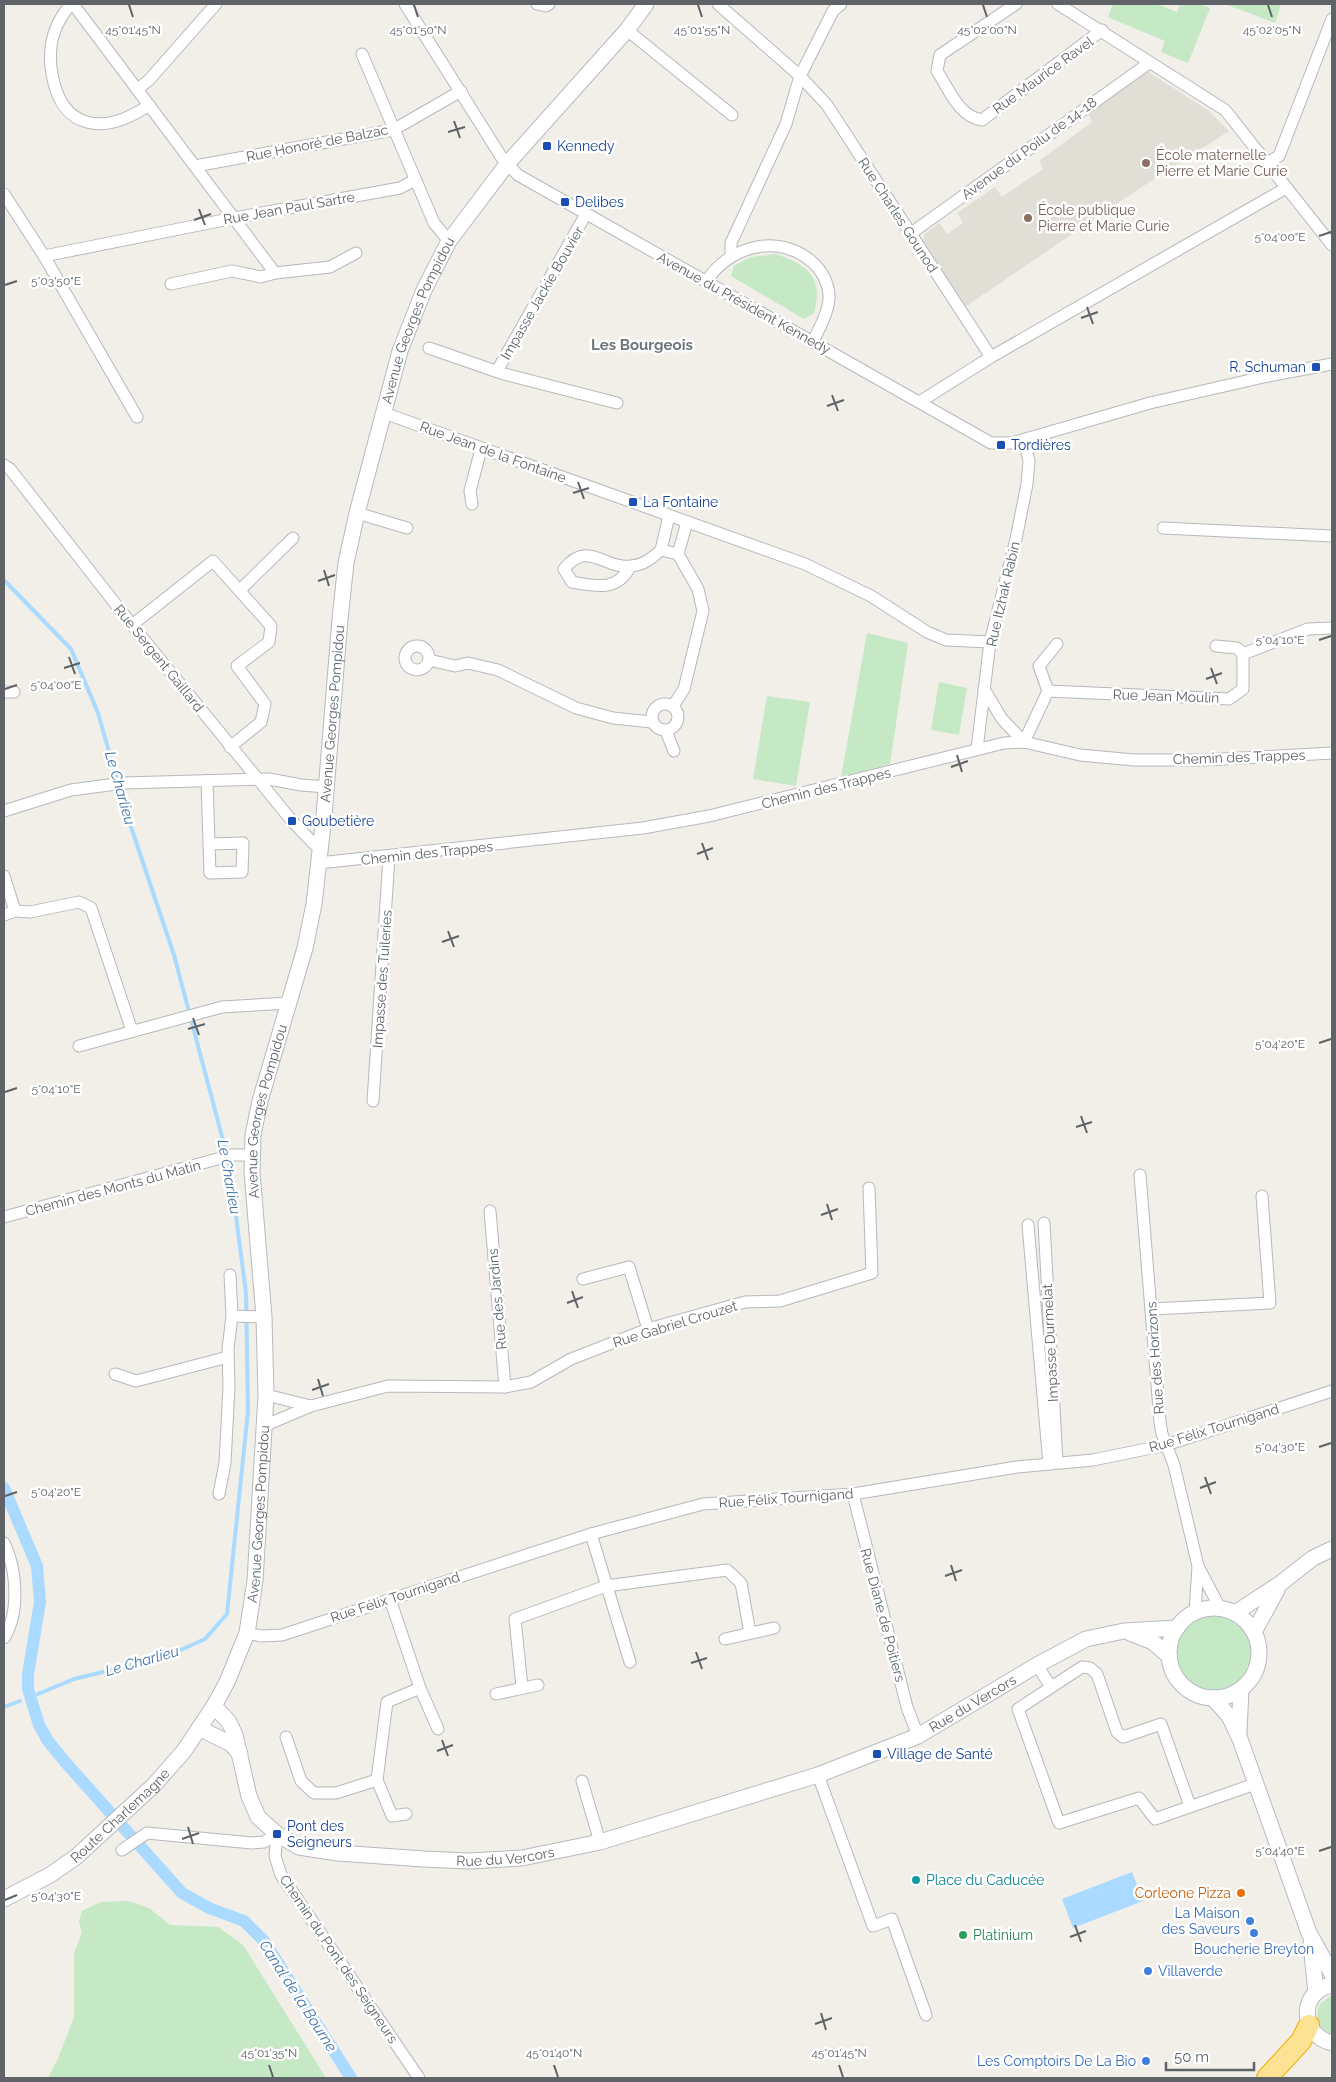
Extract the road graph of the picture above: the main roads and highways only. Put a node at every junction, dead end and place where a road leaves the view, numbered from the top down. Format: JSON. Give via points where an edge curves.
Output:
{"nodes":[{"id":1,"x":1309,"y":2025,"type":"road end"},
{"id":2,"x":1267,"y":2078,"type":"edge"}],
"edges":[{"from":1,"to":2,"type":"highway","via":[[1301,2040]]}]}
